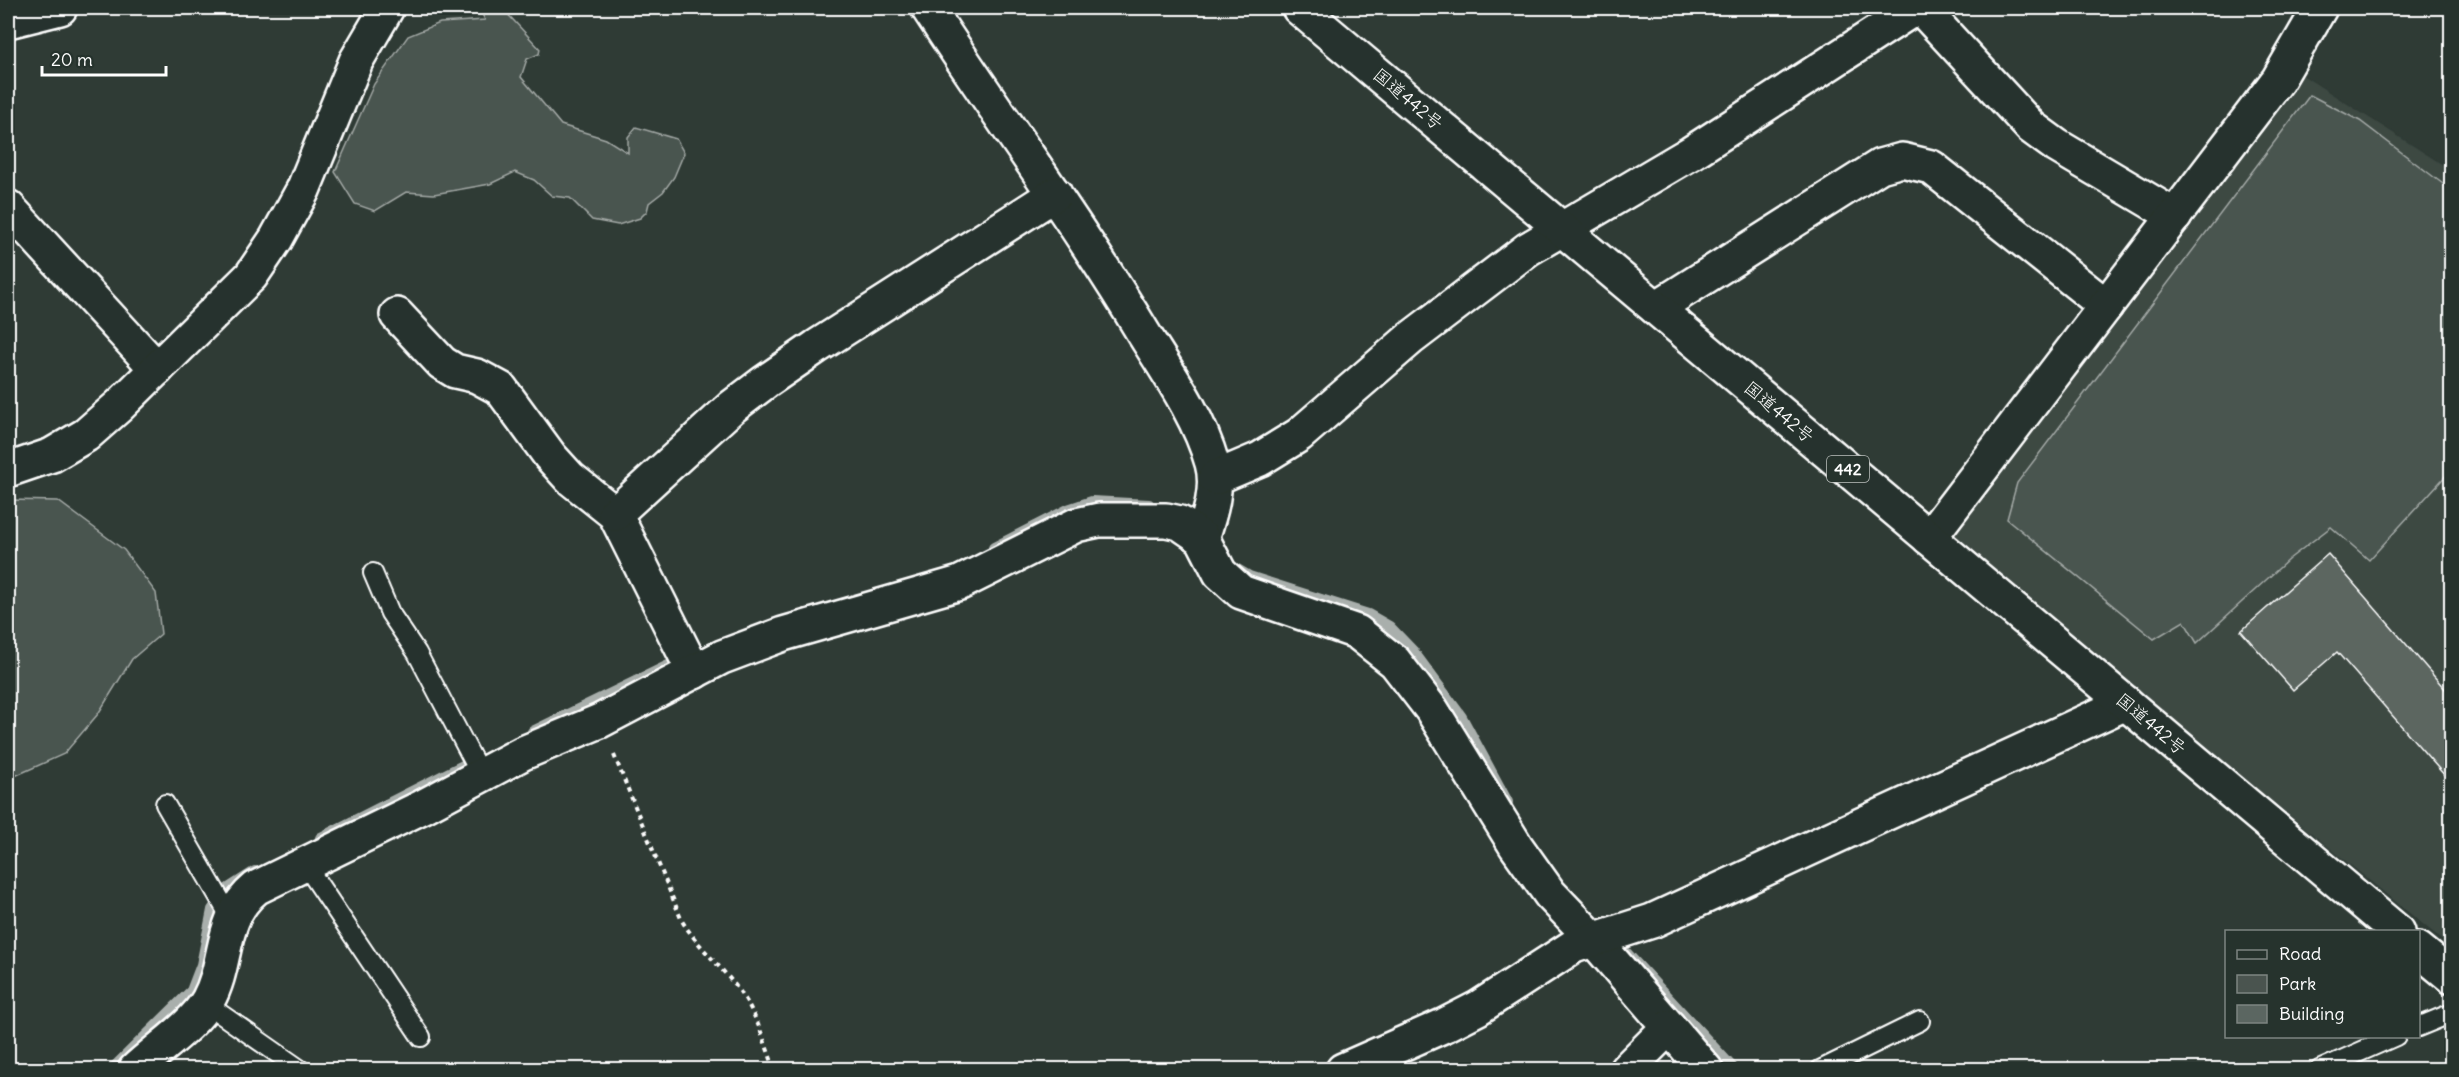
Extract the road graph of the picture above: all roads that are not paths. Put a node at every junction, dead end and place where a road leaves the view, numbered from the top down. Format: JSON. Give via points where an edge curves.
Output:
{"nodes":[{"id":1,"x":60,"y":8,"type":"edge"},
{"id":2,"x":387,"y":8,"type":"edge"},
{"id":3,"x":928,"y":8,"type":"edge"},
{"id":4,"x":1299,"y":8,"type":"edge"},
{"id":5,"x":1915,"y":8,"type":"edge"},
{"id":6,"x":1921,"y":8,"type":"edge"},
{"id":7,"x":2320,"y":8,"type":"edge"},
{"id":8,"x":8,"y":21,"type":"edge"},
{"id":9,"x":1055,"y":194,"type":"junction"},
{"id":10,"x":8,"y":207,"type":"edge"},
{"id":11,"x":2175,"y":216,"type":"junction"},
{"id":12,"x":1563,"y":230,"type":"junction"},
{"id":13,"x":2106,"y":306,"type":"junction"},
{"id":14,"x":1656,"y":308,"type":"junction"},
{"id":15,"x":397,"y":315,"type":"dead end"},
{"id":16,"x":157,"y":369,"type":"junction"},
{"id":17,"x":8,"y":470,"type":"edge"},
{"id":18,"x":1215,"y":478,"type":"junction"},
{"id":19,"x":615,"y":514,"type":"junction"},
{"id":20,"x":1202,"y":538,"type":"junction"},
{"id":21,"x":1929,"y":538,"type":"junction"},
{"id":22,"x":373,"y":573,"type":"dead end"},
{"id":23,"x":694,"y":672,"type":"junction"},
{"id":24,"x":2126,"y":703,"type":"junction"},
{"id":25,"x":481,"y":775,"type":"junction"},
{"id":26,"x":165,"y":804,"type":"dead end"},
{"id":27,"x":306,"y":864,"type":"junction"},
{"id":28,"x":232,"y":920,"type":"junction"},
{"id":29,"x":2395,"y":930,"type":"edge"},
{"id":30,"x":1595,"y":941,"type":"junction"},
{"id":31,"x":2420,"y":951,"type":"edge"},
{"id":32,"x":2451,"y":977,"type":"edge"},
{"id":33,"x":206,"y":1003,"type":"junction"},
{"id":34,"x":2451,"y":1013,"type":"edge"},
{"id":35,"x":1920,"y":1021,"type":"dead end"},
{"id":36,"x":2420,"y":1026,"type":"edge"},
{"id":37,"x":1669,"y":1028,"type":"junction"},
{"id":38,"x":421,"y":1037,"type":"dead end"},
{"id":39,"x":2391,"y":1038,"type":"edge"},
{"id":40,"x":135,"y":1070,"type":"edge"},
{"id":41,"x":301,"y":1070,"type":"edge"},
{"id":42,"x":1343,"y":1070,"type":"edge"},
{"id":43,"x":1626,"y":1070,"type":"edge"},
{"id":44,"x":1706,"y":1070,"type":"edge"},
{"id":45,"x":1820,"y":1070,"type":"edge"},
{"id":46,"x":2319,"y":1070,"type":"edge"}],
"edges":[{"from":1,"to":8,"type":"main road"},
{"from":2,"to":16,"type":"main road","via":[[356,61],[303,189],[266,254],[233,296]]},
{"from":3,"to":9,"type":"main road"},
{"from":4,"to":12,"type":"main road","name":"国道442号","number":"442"},
{"from":5,"to":12,"type":"main road","via":[[1691,153]]},
{"from":6,"to":11,"type":"main road","via":[[2031,127]]},
{"from":7,"to":11,"type":"main road","via":[[2278,80]]},
{"from":9,"to":18,"type":"main road","via":[[1177,388],[1212,462]]},
{"from":9,"to":19,"type":"main road","via":[[765,382],[732,407]]},
{"from":10,"to":16,"type":"main road"},
{"from":11,"to":13,"type":"main road"},
{"from":12,"to":14,"type":"main road","name":"国道442号","number":"442"},
{"from":12,"to":18,"type":"main road","via":[[1528,249],[1464,296],[1290,441]]},
{"from":13,"to":14,"type":"main road","via":[[1931,167],[1902,160],[1880,166]]},
{"from":13,"to":21,"type":"main road"},
{"from":14,"to":21,"type":"main road","name":"国道442号","number":"442"},
{"from":15,"to":19,"type":"main road","via":[[442,363],[501,389],[570,478]]},
{"from":16,"to":17,"type":"main road","via":[[86,435],[52,455]]},
{"from":18,"to":20,"type":"main road"},
{"from":19,"to":23,"type":"main road"},
{"from":20,"to":23,"type":"main road","via":[[1180,523],[1166,520],[1087,522],[960,583],[783,634]]},
{"from":20,"to":30,"type":"main road","via":[[1220,573],[1241,592],[1357,632],[1395,662],[1432,710],[1534,874]]},
{"from":21,"to":24,"type":"main road","name":"国道442号","number":"442"},
{"from":22,"to":25,"type":"lane","via":[[390,613],[417,653]]},
{"from":23,"to":25,"type":"main road","via":[[600,721]]},
{"from":24,"to":29,"type":"main road","name":"国道442号","number":"442"},
{"from":24,"to":30,"type":"main road","via":[[1652,921]]},
{"from":25,"to":27,"type":"main road"},
{"from":26,"to":28,"type":"lane"},
{"from":27,"to":28,"type":"main road","via":[[256,888],[241,900]]},
{"from":27,"to":38,"type":"lane"},
{"from":28,"to":33,"type":"main road"},
{"from":30,"to":37,"type":"main road"},
{"from":30,"to":42,"type":"main road","via":[[1564,951],[1445,1025]]},
{"from":31,"to":32,"type":"main road"},
{"from":33,"to":40,"type":"main road"},
{"from":33,"to":41,"type":"lane"},
{"from":34,"to":36,"type":"lane"},
{"from":35,"to":45,"type":"lane"},
{"from":37,"to":43,"type":"main road"},
{"from":37,"to":44,"type":"main road"},
{"from":39,"to":46,"type":"lane"}]}
